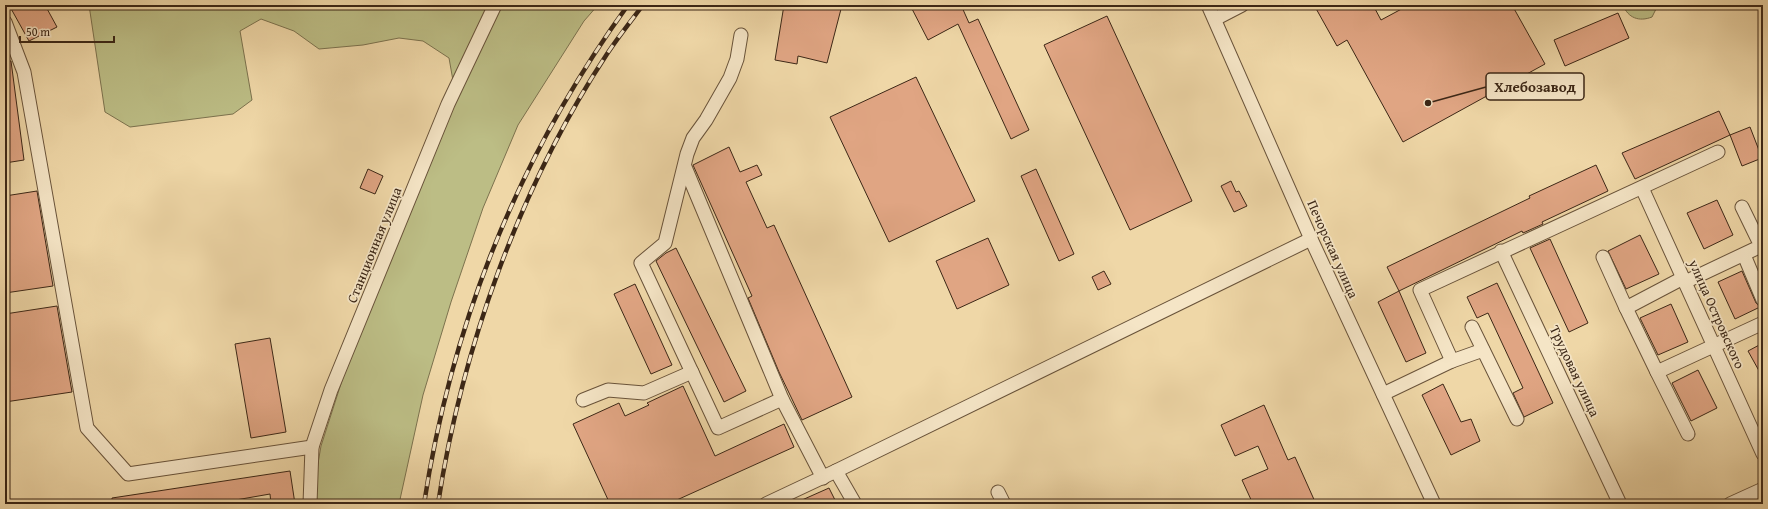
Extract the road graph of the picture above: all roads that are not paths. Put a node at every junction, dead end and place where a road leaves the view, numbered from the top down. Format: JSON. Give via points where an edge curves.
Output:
{"nodes":[{"id":1,"x":495,"y":5,"type":"edge"},
{"id":2,"x":1208,"y":5,"type":"edge"},
{"id":3,"x":1242,"y":5,"type":"edge"},
{"id":4,"x":1214,"y":19,"type":"junction"},
{"id":5,"x":5,"y":22,"type":"edge"},
{"id":6,"x":741,"y":35,"type":"dead end"},
{"id":7,"x":1718,"y":152,"type":"dead end"},
{"id":8,"x":685,"y":167,"type":"junction"},
{"id":9,"x":1642,"y":188,"type":"junction"},
{"id":10,"x":1742,"y":206,"type":"dead end"},
{"id":11,"x":1311,"y":239,"type":"junction"},
{"id":12,"x":1501,"y":252,"type":"junction"},
{"id":13,"x":1744,"y":255,"type":"junction"},
{"id":14,"x":1603,"y":257,"type":"dead end"},
{"id":15,"x":1684,"y":280,"type":"junction"},
{"id":16,"x":1763,"y":300,"type":"edge"},
{"id":17,"x":1626,"y":308,"type":"junction"},
{"id":18,"x":1763,"y":323,"type":"edge"},
{"id":19,"x":1472,"y":327,"type":"dead end"},
{"id":20,"x":1714,"y":345,"type":"junction"},
{"id":21,"x":1483,"y":350,"type":"junction"},
{"id":22,"x":1452,"y":361,"type":"junction"},
{"id":23,"x":692,"y":372,"type":"junction"},
{"id":24,"x":1657,"y":372,"type":"junction"},
{"id":25,"x":1382,"y":394,"type":"junction"},
{"id":26,"x":782,"y":398,"type":"junction"},
{"id":27,"x":583,"y":400,"type":"dead end"},
{"id":28,"x":1517,"y":419,"type":"dead end"},
{"id":29,"x":1688,"y":434,"type":"dead end"},
{"id":30,"x":312,"y":447,"type":"junction"},
{"id":31,"x":1763,"y":454,"type":"edge"},
{"id":32,"x":836,"y":471,"type":"junction"},
{"id":33,"x":823,"y":478,"type":"junction"},
{"id":34,"x":1763,"y":489,"type":"edge"},
{"id":35,"x":998,"y":492,"type":"dead end"},
{"id":36,"x":310,"y":504,"type":"edge"},
{"id":37,"x":766,"y":504,"type":"edge"},
{"id":38,"x":855,"y":504,"type":"edge"},
{"id":39,"x":1004,"y":504,"type":"edge"},
{"id":40,"x":1434,"y":504,"type":"edge"},
{"id":41,"x":1620,"y":504,"type":"edge"},
{"id":42,"x":1730,"y":504,"type":"edge"}],
"edges":[{"from":1,"to":30,"type":"street","name":"Станционная улица","via":[[448,104],[331,390]]},
{"from":2,"to":4,"type":"street","name":"Печорская улица"},
{"from":3,"to":4,"type":"street"},
{"from":4,"to":11,"type":"street","name":"Печорская улица"},
{"from":5,"to":30,"type":"street","via":[[24,72],[87,428],[128,474]]},
{"from":6,"to":8,"type":"street","via":[[730,78],[693,138]]},
{"from":7,"to":9,"type":"street"},
{"from":8,"to":23,"type":"street","via":[[665,243],[642,263]]},
{"from":8,"to":26,"type":"street"},
{"from":9,"to":12,"type":"street"},
{"from":9,"to":15,"type":"street","name":"улица Островского"},
{"from":10,"to":13,"type":"street","via":[[1761,246]]},
{"from":11,"to":25,"type":"street","name":"Печорская улица"},
{"from":11,"to":32,"type":"street"},
{"from":12,"to":22,"type":"street","via":[[1420,290]]},
{"from":12,"to":41,"type":"street","name":"Трудовая улица"},
{"from":13,"to":15,"type":"street"},
{"from":13,"to":16,"type":"street"},
{"from":14,"to":17,"type":"street"},
{"from":15,"to":17,"type":"street"},
{"from":15,"to":20,"type":"street","name":"улица Островского"},
{"from":17,"to":24,"type":"street"},
{"from":18,"to":20,"type":"street"},
{"from":19,"to":21,"type":"street"},
{"from":20,"to":24,"type":"street"},
{"from":20,"to":31,"type":"street","name":"улица Островского"},
{"from":21,"to":22,"type":"street"},
{"from":21,"to":28,"type":"street"},
{"from":22,"to":25,"type":"street"},
{"from":23,"to":26,"type":"street","via":[[718,428]]},
{"from":23,"to":27,"type":"street","via":[[644,393],[608,390]]},
{"from":24,"to":29,"type":"street"},
{"from":25,"to":40,"type":"street","name":"Печорская улица"},
{"from":26,"to":33,"type":"street"},
{"from":30,"to":36,"type":"street","name":"Станционная улица"},
{"from":32,"to":33,"type":"street"},
{"from":32,"to":38,"type":"street"},
{"from":33,"to":37,"type":"street"},
{"from":34,"to":42,"type":"street"},
{"from":35,"to":39,"type":"street"}]}
